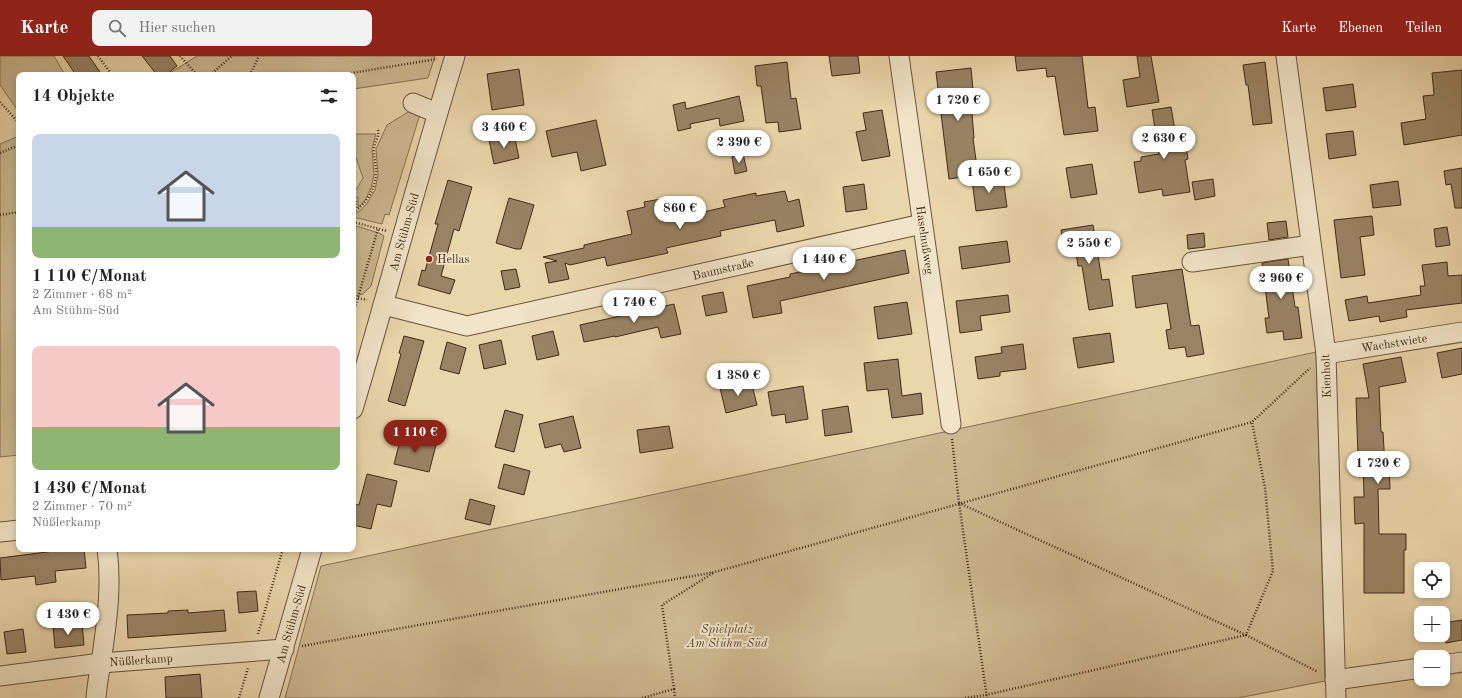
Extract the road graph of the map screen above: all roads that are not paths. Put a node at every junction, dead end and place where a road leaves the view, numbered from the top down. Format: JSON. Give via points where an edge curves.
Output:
{"nodes":[{"id":1,"x":455,"y":56,"type":"edge"},
{"id":2,"x":899,"y":56,"type":"edge"},
{"id":3,"x":1286,"y":56,"type":"edge"},
{"id":4,"x":414,"y":103,"type":"dead end"},
{"id":5,"x":437,"y":112,"type":"junction"},
{"id":6,"x":922,"y":224,"type":"junction"},
{"id":7,"x":1311,"y":244,"type":"junction"},
{"id":8,"x":1192,"y":262,"type":"dead end"},
{"id":9,"x":384,"y":305,"type":"junction"},
{"id":10,"x":1462,"y":332,"type":"edge"},
{"id":11,"x":1326,"y":354,"type":"junction"},
{"id":12,"x":356,"y":398,"type":"edge"},
{"id":13,"x":951,"y":424,"type":"road end"},
{"id":14,"x":16,"y":530,"type":"edge"},
{"id":15,"x":0,"y":532,"type":"edge"},
{"id":16,"x":107,"y":552,"type":"edge"},
{"id":17,"x":311,"y":552,"type":"edge"},
{"id":18,"x":284,"y":649,"type":"junction"},
{"id":19,"x":101,"y":662,"type":"junction"},
{"id":20,"x":1462,"y":662,"type":"edge"},
{"id":21,"x":1450,"y":664,"type":"edge"},
{"id":22,"x":1414,"y":670,"type":"edge"},
{"id":23,"x":0,"y":676,"type":"edge"},
{"id":24,"x":1336,"y":689,"type":"edge"},
{"id":25,"x":96,"y":698,"type":"edge"},
{"id":26,"x":269,"y":698,"type":"edge"}],
"edges":[{"from":1,"to":5,"type":"street","name":"Am Stühm-Süd"},
{"from":2,"to":6,"type":"street","name":"Haselnußweg"},
{"from":3,"to":7,"type":"street","name":"Kienholt"},
{"from":4,"to":5,"type":"street"},
{"from":5,"to":9,"type":"street","name":"Am Stühm-Süd"},
{"from":6,"to":9,"type":"street","name":"Baumstraße","via":[[467,326]]},
{"from":6,"to":13,"type":"street","name":"Haselnußweg"},
{"from":7,"to":8,"type":"street"},
{"from":7,"to":11,"type":"street","name":"Kienholt"},
{"from":9,"to":12,"type":"street","name":"Am Stühm-Süd"},
{"from":10,"to":11,"type":"street","name":"Wachstwiete"},
{"from":11,"to":24,"type":"street","name":"Kienholt"},
{"from":14,"to":15,"type":"street"},
{"from":16,"to":19,"type":"street","via":[[109,591]]},
{"from":17,"to":18,"type":"street","name":"Am Stühm-Süd"},
{"from":18,"to":19,"type":"street","name":"Nüßlerkamp"},
{"from":18,"to":26,"type":"street","name":"Am Stühm-Süd"},
{"from":19,"to":23,"type":"street","name":"Nüßlerkamp"},
{"from":19,"to":25,"type":"street"},
{"from":20,"to":21,"type":"street"},
{"from":22,"to":24,"type":"street"}]}
